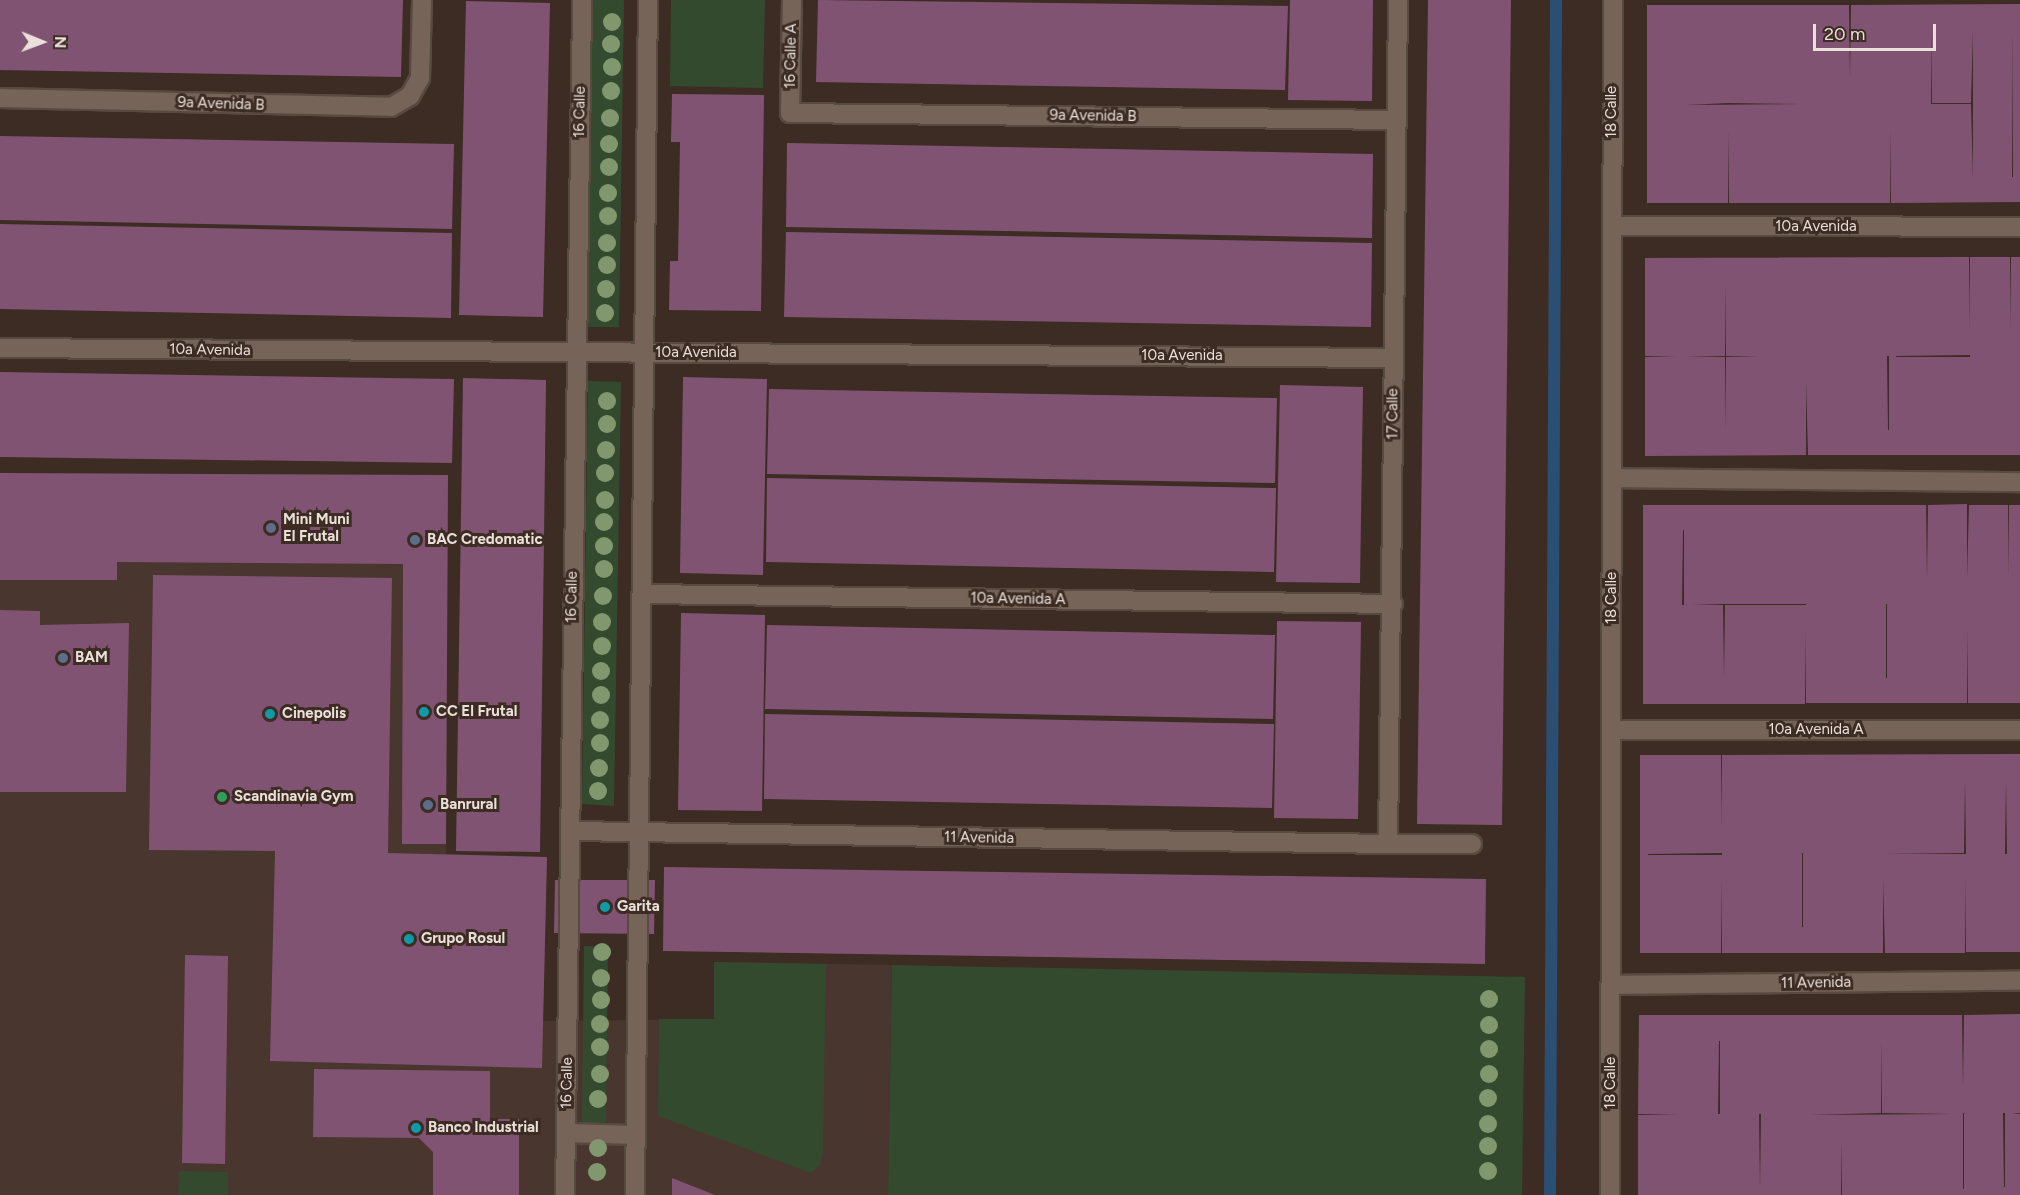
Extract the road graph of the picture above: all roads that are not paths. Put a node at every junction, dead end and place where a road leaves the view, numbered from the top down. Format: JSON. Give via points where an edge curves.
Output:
{"nodes":[{"id":1,"x":422,"y":0,"type":"edge"},
{"id":2,"x":582,"y":0,"type":"edge"},
{"id":3,"x":648,"y":0,"type":"edge"},
{"id":4,"x":792,"y":0,"type":"edge"},
{"id":5,"x":1398,"y":0,"type":"edge"},
{"id":6,"x":1613,"y":0,"type":"edge"},
{"id":7,"x":0,"y":98,"type":"edge"},
{"id":8,"x":790,"y":113,"type":"joint"},
{"id":9,"x":1397,"y":120,"type":"junction"},
{"id":10,"x":1612,"y":226,"type":"junction"},
{"id":11,"x":2020,"y":227,"type":"edge"},
{"id":12,"x":0,"y":348,"type":"edge"},
{"id":13,"x":646,"y":352,"type":"junction"},
{"id":14,"x":575,"y":353,"type":"junction"},
{"id":15,"x":1393,"y":358,"type":"junction"},
{"id":16,"x":1612,"y":478,"type":"junction"},
{"id":17,"x":2020,"y":482,"type":"edge"},
{"id":18,"x":643,"y":594,"type":"junction"},
{"id":19,"x":1393,"y":604,"type":"junction"},
{"id":20,"x":1612,"y":730,"type":"junction"},
{"id":21,"x":2020,"y":730,"type":"edge"},
{"id":22,"x":570,"y":831,"type":"junction"},
{"id":23,"x":639,"y":832,"type":"junction"},
{"id":24,"x":1389,"y":835,"type":"junction"},
{"id":25,"x":1472,"y":844,"type":"dead end"},
{"id":26,"x":2020,"y":981,"type":"edge"},
{"id":27,"x":1611,"y":985,"type":"junction"},
{"id":28,"x":567,"y":1133,"type":"junction"},
{"id":29,"x":636,"y":1135,"type":"junction"},
{"id":30,"x":565,"y":1195,"type":"edge"},
{"id":31,"x":636,"y":1195,"type":"edge"},
{"id":32,"x":1610,"y":1195,"type":"edge"}],
"edges":[{"from":1,"to":7,"type":"street","name":"9a Avenida B","via":[[421,70],[410,96],[395,105],[378,108]]},
{"from":2,"to":14,"type":"street","name":"16 Calle"},
{"from":3,"to":13,"type":"street"},
{"from":4,"to":8,"type":"street","name":"16 Calle A"},
{"from":5,"to":9,"type":"street","name":"17 Calle"},
{"from":6,"to":10,"type":"street","name":"18 Calle"},
{"from":8,"to":9,"type":"street","name":"9a Avenida B"},
{"from":9,"to":15,"type":"street","name":"17 Calle"},
{"from":10,"to":11,"type":"street","name":"10a Avenida"},
{"from":10,"to":16,"type":"street","name":"18 Calle"},
{"from":12,"to":14,"type":"street","name":"10a Avenida"},
{"from":13,"to":14,"type":"street","name":"10a Avenida"},
{"from":13,"to":15,"type":"street","name":"10a Avenida"},
{"from":13,"to":18,"type":"street"},
{"from":14,"to":22,"type":"street","name":"16 Calle"},
{"from":15,"to":19,"type":"street","name":"17 Calle"},
{"from":16,"to":17,"type":"street"},
{"from":16,"to":20,"type":"street","name":"18 Calle"},
{"from":18,"to":19,"type":"street","name":"10a Avenida A"},
{"from":18,"to":23,"type":"street"},
{"from":19,"to":24,"type":"street","name":"17 Calle"},
{"from":20,"to":21,"type":"street","name":"10a Avenida A"},
{"from":20,"to":27,"type":"street","name":"18 Calle"},
{"from":22,"to":23,"type":"street","name":"11 Avenida"},
{"from":22,"to":28,"type":"street","name":"16 Calle"},
{"from":23,"to":24,"type":"street","name":"11 Avenida"},
{"from":23,"to":29,"type":"street"},
{"from":24,"to":25,"type":"street","name":"11 Avenida"},
{"from":26,"to":27,"type":"street","name":"11 Avenida"},
{"from":27,"to":32,"type":"street","name":"18 Calle"},
{"from":28,"to":29,"type":"street"},
{"from":28,"to":30,"type":"street","name":"16 Calle"},
{"from":29,"to":31,"type":"street"}]}
